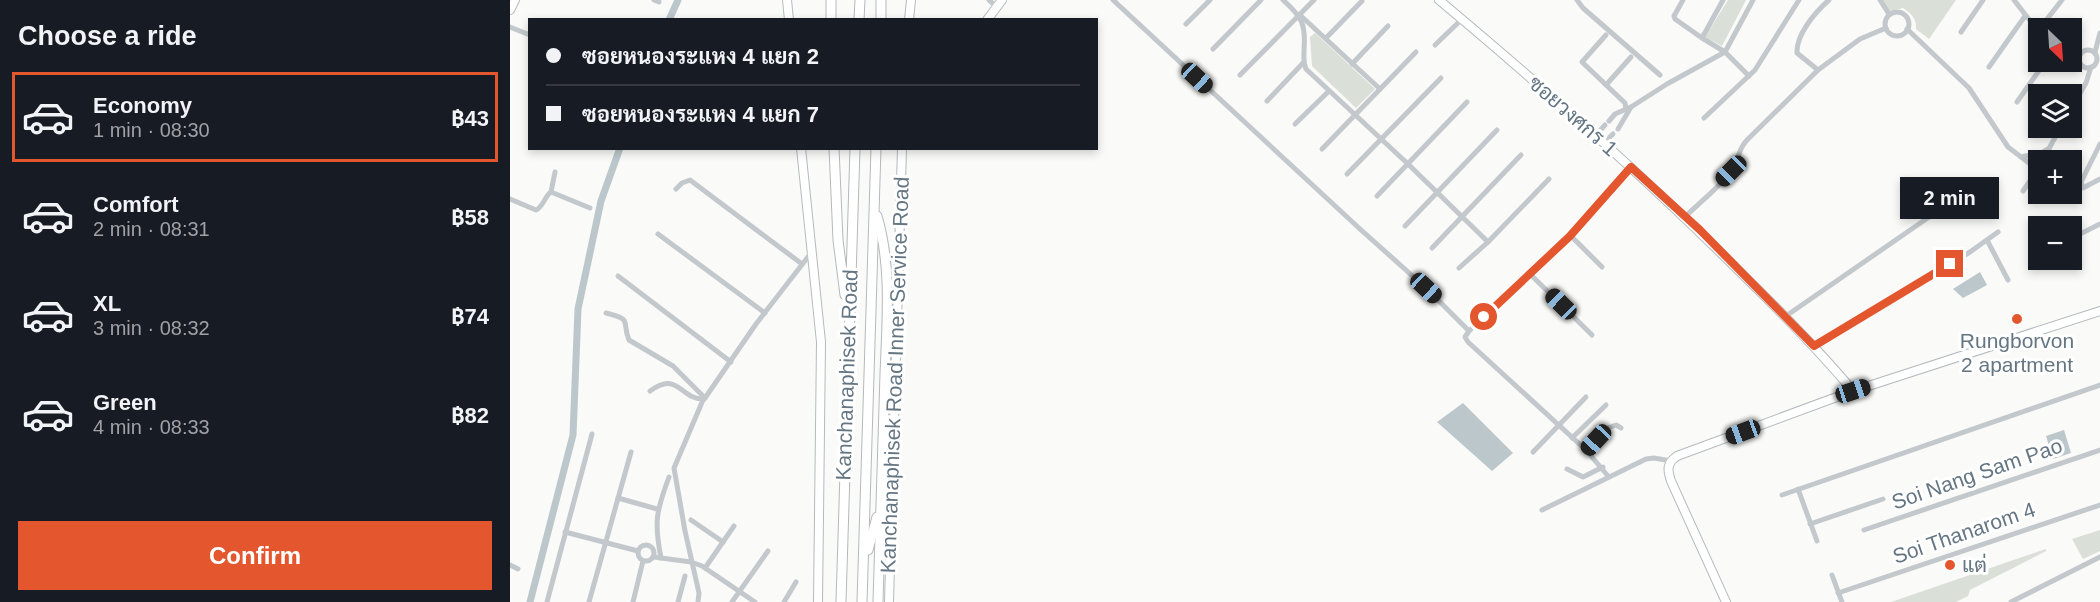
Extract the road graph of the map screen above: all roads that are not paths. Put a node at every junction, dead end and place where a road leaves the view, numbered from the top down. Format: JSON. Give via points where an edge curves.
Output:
{"nodes":[{"id":1,"x":515,"y":0,"type":"edge"},
{"id":2,"x":787,"y":0,"type":"edge"},
{"id":3,"x":831,"y":0,"type":"edge"},
{"id":4,"x":860,"y":0,"type":"edge"},
{"id":5,"x":881,"y":0,"type":"edge"},
{"id":6,"x":911,"y":0,"type":"edge"},
{"id":7,"x":989,"y":0,"type":"edge"},
{"id":8,"x":1113,"y":0,"type":"edge"},
{"id":9,"x":1210,"y":0,"type":"edge"},
{"id":10,"x":1261,"y":0,"type":"edge"},
{"id":11,"x":1283,"y":0,"type":"edge"},
{"id":12,"x":1314,"y":0,"type":"edge"},
{"id":13,"x":1439,"y":0,"type":"edge"},
{"id":14,"x":1683,"y":0,"type":"edge"},
{"id":15,"x":1724,"y":0,"type":"edge"},
{"id":16,"x":1754,"y":0,"type":"edge"},
{"id":17,"x":1799,"y":0,"type":"edge"},
{"id":18,"x":1829,"y":0,"type":"edge"},
{"id":19,"x":1880,"y":0,"type":"edge"},
{"id":20,"x":1983,"y":0,"type":"edge"},
{"id":21,"x":2014,"y":0,"type":"edge"},
{"id":22,"x":2062,"y":0,"type":"edge"},
{"id":23,"x":1362,"y":1,"type":"edge"},
{"id":24,"x":1579,"y":1,"type":"edge"},
{"id":25,"x":999,"y":3,"type":"edge"},
{"id":26,"x":510,"y":10,"type":"edge"},
{"id":27,"x":1889,"y":14,"type":"junction"},
{"id":28,"x":1300,"y":15,"type":"junction"},
{"id":29,"x":2025,"y":16,"type":"junction"},
{"id":30,"x":789,"y":18,"type":"edge"},
{"id":31,"x":831,"y":18,"type":"edge"},
{"id":32,"x":859,"y":18,"type":"edge"},
{"id":33,"x":880,"y":18,"type":"edge"},
{"id":34,"x":909,"y":18,"type":"edge"},
{"id":35,"x":988,"y":18,"type":"edge"},
{"id":36,"x":2048,"y":18,"type":"edge"},
{"id":37,"x":1461,"y":19,"type":"junction"},
{"id":38,"x":2028,"y":19,"type":"edge"},
{"id":39,"x":1186,"y":24,"type":"dead end"},
{"id":40,"x":1388,"y":26,"type":"dead end"},
{"id":41,"x":510,"y":27,"type":"edge"},
{"id":42,"x":1886,"y":28,"type":"junction"},
{"id":43,"x":1907,"y":29,"type":"junction"},
{"id":44,"x":1961,"y":32,"type":"dead end"},
{"id":45,"x":2100,"y":33,"type":"edge"},
{"id":46,"x":528,"y":34,"type":"edge"},
{"id":47,"x":1606,"y":35,"type":"dead end"},
{"id":48,"x":1326,"y":38,"type":"junction"},
{"id":49,"x":1702,"y":38,"type":"junction"},
{"id":50,"x":1435,"y":45,"type":"dead end"},
{"id":51,"x":1213,"y":49,"type":"dead end"},
{"id":52,"x":1416,"y":52,"type":"dead end"},
{"id":53,"x":1725,"y":52,"type":"junction"},
{"id":54,"x":2094,"y":52,"type":"junction"},
{"id":55,"x":2082,"y":54,"type":"edge"},
{"id":56,"x":1631,"y":57,"type":"dead end"},
{"id":57,"x":1303,"y":63,"type":"junction"},
{"id":58,"x":1352,"y":64,"type":"junction"},
{"id":59,"x":2082,"y":64,"type":"edge"},
{"id":60,"x":1989,"y":67,"type":"dead end"},
{"id":61,"x":2091,"y":67,"type":"junction"},
{"id":62,"x":1818,"y":70,"type":"junction"},
{"id":63,"x":2038,"y":72,"type":"edge"},
{"id":64,"x":1240,"y":75,"type":"dead end"},
{"id":65,"x":1660,"y":75,"type":"dead end"},
{"id":66,"x":1749,"y":76,"type":"junction"},
{"id":67,"x":1441,"y":78,"type":"dead end"},
{"id":68,"x":1606,"y":85,"type":"junction"},
{"id":69,"x":1380,"y":89,"type":"junction"},
{"id":70,"x":2082,"y":90,"type":"edge"},
{"id":71,"x":1329,"y":91,"type":"junction"},
{"id":72,"x":1267,"y":101,"type":"dead end"},
{"id":73,"x":1467,"y":102,"type":"dead end"},
{"id":74,"x":2017,"y":102,"type":"dead end"},
{"id":75,"x":1628,"y":108,"type":"junction"},
{"id":76,"x":1355,"y":114,"type":"junction"},
{"id":77,"x":1704,"y":118,"type":"dead end"},
{"id":78,"x":1295,"y":124,"type":"dead end"},
{"id":79,"x":1497,"y":130,"type":"dead end"},
{"id":80,"x":1596,"y":135,"type":"junction"},
{"id":81,"x":2055,"y":138,"type":"edge"},
{"id":82,"x":1382,"y":139,"type":"junction"},
{"id":83,"x":1605,"y":142,"type":"junction"},
{"id":84,"x":2100,"y":144,"type":"edge"},
{"id":85,"x":1322,"y":149,"type":"dead end"},
{"id":86,"x":2049,"y":149,"type":"joint"},
{"id":87,"x":801,"y":150,"type":"edge"},
{"id":88,"x":834,"y":150,"type":"edge"},
{"id":89,"x":855,"y":150,"type":"edge"},
{"id":90,"x":876,"y":150,"type":"edge"},
{"id":91,"x":902,"y":150,"type":"edge"},
{"id":92,"x":1521,"y":155,"type":"dead end"},
{"id":93,"x":2021,"y":157,"type":"junction"},
{"id":94,"x":2028,"y":162,"type":"edge"},
{"id":95,"x":1408,"y":164,"type":"junction"},
{"id":96,"x":1631,"y":167,"type":"junction"},
{"id":97,"x":555,"y":172,"type":"dead end"},
{"id":98,"x":1347,"y":174,"type":"dead end"},
{"id":99,"x":1549,"y":178,"type":"dead end"},
{"id":100,"x":2100,"y":179,"type":"edge"},
{"id":101,"x":2028,"y":184,"type":"edge"},
{"id":102,"x":676,"y":189,"type":"dead end"},
{"id":103,"x":2023,"y":191,"type":"dead end"},
{"id":104,"x":552,"y":192,"type":"junction"},
{"id":105,"x":1436,"y":193,"type":"junction"},
{"id":106,"x":1377,"y":196,"type":"dead end"},
{"id":107,"x":510,"y":199,"type":"edge"},
{"id":108,"x":1955,"y":199,"type":"dead end"},
{"id":109,"x":874,"y":207,"type":"junction"},
{"id":110,"x":590,"y":208,"type":"dead end"},
{"id":111,"x":1685,"y":217,"type":"junction"},
{"id":112,"x":1462,"y":219,"type":"junction"},
{"id":113,"x":2100,"y":224,"type":"edge"},
{"id":114,"x":1405,"y":226,"type":"dead end"},
{"id":115,"x":1998,"y":232,"type":"dead end"},
{"id":116,"x":2082,"y":233,"type":"edge"},
{"id":117,"x":658,"y":234,"type":"dead end"},
{"id":118,"x":1570,"y":236,"type":"junction"},
{"id":119,"x":1987,"y":240,"type":"junction"},
{"id":120,"x":1488,"y":242,"type":"junction"},
{"id":121,"x":1432,"y":248,"type":"dead end"},
{"id":122,"x":811,"y":254,"type":"junction"},
{"id":123,"x":802,"y":264,"type":"junction"},
{"id":124,"x":1602,"y":267,"type":"dead end"},
{"id":125,"x":1459,"y":268,"type":"dead end"},
{"id":126,"x":1530,"y":274,"type":"junction"},
{"id":127,"x":618,"y":276,"type":"dead end"},
{"id":128,"x":2008,"y":280,"type":"dead end"},
{"id":129,"x":2100,"y":311,"type":"edge"},
{"id":130,"x":606,"y":313,"type":"dead end"},
{"id":131,"x":765,"y":313,"type":"junction"},
{"id":132,"x":1786,"y":316,"type":"junction"},
{"id":133,"x":848,"y":324,"type":"junction"},
{"id":134,"x":1469,"y":331,"type":"junction"},
{"id":135,"x":1592,"y":334,"type":"dead end"},
{"id":136,"x":1814,"y":346,"type":"junction"},
{"id":137,"x":731,"y":362,"type":"junction"},
{"id":138,"x":2100,"y":385,"type":"edge"},
{"id":139,"x":650,"y":391,"type":"dead end"},
{"id":140,"x":1853,"y":391,"type":"junction"},
{"id":141,"x":1586,"y":397,"type":"dead end"},
{"id":142,"x":704,"y":399,"type":"junction"},
{"id":143,"x":1606,"y":405,"type":"dead end"},
{"id":144,"x":1560,"y":426,"type":"junction"},
{"id":145,"x":1621,"y":428,"type":"dead end"},
{"id":146,"x":592,"y":434,"type":"dead end"},
{"id":147,"x":1572,"y":438,"type":"junction"},
{"id":148,"x":1586,"y":450,"type":"junction"},
{"id":149,"x":2100,"y":450,"type":"edge"},
{"id":150,"x":631,"y":452,"type":"dead end"},
{"id":151,"x":1533,"y":452,"type":"dead end"},
{"id":152,"x":1671,"y":461,"type":"junction"},
{"id":153,"x":1603,"y":467,"type":"junction"},
{"id":154,"x":1567,"y":469,"type":"dead end"},
{"id":155,"x":1608,"y":476,"type":"junction"},
{"id":156,"x":669,"y":477,"type":"dead end"},
{"id":157,"x":1798,"y":489,"type":"junction"},
{"id":158,"x":1782,"y":495,"type":"dead end"},
{"id":159,"x":618,"y":498,"type":"junction"},
{"id":160,"x":1883,"y":499,"type":"dead end"},
{"id":161,"x":881,"y":500,"type":"junction"},
{"id":162,"x":2100,"y":505,"type":"edge"},
{"id":163,"x":657,"y":509,"type":"junction"},
{"id":164,"x":1542,"y":510,"type":"dead end"},
{"id":165,"x":691,"y":520,"type":"dead end"},
{"id":166,"x":1810,"y":524,"type":"junction"},
{"id":167,"x":734,"y":526,"type":"dead end"},
{"id":168,"x":1864,"y":530,"type":"dead end"},
{"id":169,"x":565,"y":532,"type":"junction"},
{"id":170,"x":1818,"y":541,"type":"dead end"},
{"id":171,"x":723,"y":542,"type":"junction"},
{"id":172,"x":606,"y":543,"type":"junction"},
{"id":173,"x":638,"y":551,"type":"junction"},
{"id":174,"x":768,"y":551,"type":"dead end"},
{"id":175,"x":654,"y":557,"type":"junction"},
{"id":176,"x":2100,"y":557,"type":"edge"},
{"id":177,"x":661,"y":558,"type":"junction"},
{"id":178,"x":643,"y":561,"type":"junction"},
{"id":179,"x":691,"y":562,"type":"junction"},
{"id":180,"x":510,"y":565,"type":"edge"},
{"id":181,"x":863,"y":567,"type":"junction"},
{"id":182,"x":705,"y":568,"type":"junction"},
{"id":183,"x":518,"y":569,"type":"dead end"},
{"id":184,"x":1832,"y":575,"type":"dead end"},
{"id":185,"x":685,"y":576,"type":"dead end"},
{"id":186,"x":796,"y":582,"type":"dead end"},
{"id":187,"x":740,"y":591,"type":"junction"},
{"id":188,"x":1838,"y":593,"type":"junction"},
{"id":189,"x":547,"y":602,"type":"edge"},
{"id":190,"x":589,"y":602,"type":"edge"},
{"id":191,"x":633,"y":602,"type":"edge"},
{"id":192,"x":678,"y":602,"type":"edge"},
{"id":193,"x":698,"y":602,"type":"edge"},
{"id":194,"x":732,"y":602,"type":"edge"},
{"id":195,"x":755,"y":602,"type":"edge"},
{"id":196,"x":784,"y":602,"type":"edge"},
{"id":197,"x":818,"y":602,"type":"edge"},
{"id":198,"x":841,"y":602,"type":"edge"},
{"id":199,"x":862,"y":602,"type":"edge"},
{"id":200,"x":878,"y":602,"type":"edge"},
{"id":201,"x":889,"y":602,"type":"edge"},
{"id":202,"x":1726,"y":602,"type":"edge"},
{"id":203,"x":1842,"y":602,"type":"edge"},
{"id":204,"x":2011,"y":602,"type":"edge"}],
"edges":[{"from":1,"to":26,"type":"street"},
{"from":2,"to":30,"type":"street"},
{"from":3,"to":31,"type":"highway"},
{"from":4,"to":32,"type":"highway"},
{"from":5,"to":33,"type":"highway"},
{"from":6,"to":34,"type":"street"},
{"from":7,"to":25,"type":"street"},
{"from":8,"to":134,"type":"street"},
{"from":9,"to":39,"type":"street"},
{"from":10,"to":51,"type":"street"},
{"from":11,"to":28,"type":"street"},
{"from":12,"to":28,"type":"street"},
{"from":13,"to":37,"type":"street","name":"ซอยวงศกร 1"},
{"from":14,"to":49,"type":"street","via":[[1675,19]]},
{"from":15,"to":49,"type":"street"},
{"from":16,"to":53,"type":"street"},
{"from":17,"to":66,"type":"street"},
{"from":18,"to":62,"type":"street","via":[[1813,17],[1797,45],[1797,53]]},
{"from":19,"to":27,"type":"street"},
{"from":20,"to":44,"type":"street"},
{"from":21,"to":29,"type":"street"},
{"from":22,"to":36,"type":"street"},
{"from":23,"to":48,"type":"street"},
{"from":24,"to":65,"type":"street"},
{"from":25,"to":35,"type":"street"},
{"from":27,"to":42,"type":"street"},
{"from":27,"to":43,"type":"street","via":[[1904,14]]},
{"from":28,"to":48,"type":"street"},
{"from":28,"to":57,"type":"street","via":[[1305,30]]},
{"from":28,"to":64,"type":"street"},
{"from":29,"to":38,"type":"street"},
{"from":29,"to":60,"type":"street"},
{"from":37,"to":50,"type":"street"},
{"from":37,"to":80,"type":"street","name":"ซอยวงศกร 1"},
{"from":40,"to":58,"type":"street"},
{"from":41,"to":46,"type":"street"},
{"from":42,"to":43,"type":"street","via":[[1894,35]]},
{"from":42,"to":62,"type":"street","via":[[1860,39]]},
{"from":43,"to":93,"type":"street","via":[[1969,88],[2008,147]]},
{"from":45,"to":54,"type":"street"},
{"from":47,"to":68,"type":"street","via":[[1582,62]]},
{"from":48,"to":58,"type":"street"},
{"from":49,"to":53,"type":"street"},
{"from":52,"to":69,"type":"street"},
{"from":53,"to":66,"type":"street"},
{"from":53,"to":75,"type":"street"},
{"from":54,"to":55,"type":"street","via":[[2087,50]]},
{"from":54,"to":61,"type":"street","via":[[2097,61]]},
{"from":56,"to":68,"type":"street"},
{"from":57,"to":71,"type":"street"},
{"from":57,"to":72,"type":"street"},
{"from":58,"to":69,"type":"street"},
{"from":59,"to":61,"type":"street"},
{"from":61,"to":70,"type":"street"},
{"from":62,"to":111,"type":"street","via":[[1747,140],[1731,171]]},
{"from":63,"to":74,"type":"street"},
{"from":66,"to":77,"type":"street"},
{"from":67,"to":82,"type":"street"},
{"from":68,"to":75,"type":"street"},
{"from":69,"to":76,"type":"street"},
{"from":71,"to":76,"type":"street"},
{"from":71,"to":78,"type":"street"},
{"from":73,"to":95,"type":"street"},
{"from":75,"to":80,"type":"street","via":[[1615,114]]},
{"from":75,"to":83,"type":"street"},
{"from":76,"to":82,"type":"street"},
{"from":76,"to":85,"type":"street"},
{"from":79,"to":105,"type":"street"},
{"from":80,"to":83,"type":"street","name":"ซอยวงศกร 1"},
{"from":81,"to":86,"type":"street"},
{"from":82,"to":95,"type":"street"},
{"from":82,"to":98,"type":"street"},
{"from":83,"to":96,"type":"street","name":"ซอยวงศกร 1"},
{"from":84,"to":100,"type":"street","via":[[2081,182],[2083,188]]},
{"from":86,"to":93,"type":"street"},
{"from":87,"to":122,"type":"street"},
{"from":88,"to":133,"type":"highway","via":[[838,240]]},
{"from":89,"to":133,"type":"highway","name":"Kanchanaphisek Road"},
{"from":90,"to":109,"type":"highway","name":"Kanchanaphisek Road"},
{"from":91,"to":201,"type":"street","name":"Kanchanaphisek Road Inner Service Road"},
{"from":92,"to":112,"type":"street"},
{"from":93,"to":94,"type":"street"},
{"from":95,"to":105,"type":"street"},
{"from":95,"to":106,"type":"street"},
{"from":96,"to":111,"type":"street","name":"ซอยวงศกร 1"},
{"from":96,"to":118,"type":"street"},
{"from":97,"to":104,"type":"street"},
{"from":99,"to":120,"type":"street"},
{"from":101,"to":103,"type":"street"},
{"from":102,"to":123,"type":"street","via":[[690,180]]},
{"from":104,"to":107,"type":"street","via":[[536,210]]},
{"from":104,"to":110,"type":"street"},
{"from":105,"to":112,"type":"street"},
{"from":105,"to":114,"type":"street"},
{"from":108,"to":132,"type":"street"},
{"from":109,"to":161,"type":"highway","via":[[886,259]]},
{"from":109,"to":181,"type":"highway","name":"Kanchanaphisek Road"},
{"from":111,"to":132,"type":"street","name":"ซอยวงศกร 1"},
{"from":112,"to":120,"type":"street"},
{"from":112,"to":121,"type":"street"},
{"from":113,"to":116,"type":"street"},
{"from":115,"to":119,"type":"street"},
{"from":117,"to":131,"type":"street"},
{"from":118,"to":124,"type":"street"},
{"from":118,"to":126,"type":"street"},
{"from":119,"to":128,"type":"street"},
{"from":119,"to":136,"type":"street"},
{"from":120,"to":125,"type":"street"},
{"from":122,"to":123,"type":"street"},
{"from":122,"to":197,"type":"street","via":[[822,360]]},
{"from":123,"to":131,"type":"street"},
{"from":126,"to":134,"type":"street"},
{"from":126,"to":135,"type":"street"},
{"from":127,"to":137,"type":"street"},
{"from":129,"to":140,"type":"street"},
{"from":130,"to":142,"type":"street","via":[[622,318],[629,340],[673,366]]},
{"from":131,"to":137,"type":"street"},
{"from":132,"to":136,"type":"street","name":"ซอยวงศกร 1"},
{"from":133,"to":198,"type":"highway","name":"Kanchanaphisek Road"},
{"from":134,"to":144,"type":"street","via":[[1465,337],[1468,342]]},
{"from":136,"to":140,"type":"street","name":"ซอยวงศกร 1"},
{"from":137,"to":142,"type":"street"},
{"from":138,"to":157,"type":"street"},
{"from":139,"to":142,"type":"street","via":[[666,383]]},
{"from":140,"to":152,"type":"street"},
{"from":141,"to":144,"type":"street"},
{"from":142,"to":179,"type":"street","via":[[674,468]]},
{"from":143,"to":147,"type":"street"},
{"from":144,"to":147,"type":"street"},
{"from":144,"to":151,"type":"street"},
{"from":145,"to":148,"type":"street","via":[[1616,425],[1605,429]]},
{"from":146,"to":169,"type":"street"},
{"from":147,"to":148,"type":"street"},
{"from":148,"to":153,"type":"street"},
{"from":149,"to":168,"type":"street","name":"Soi Nang Sam Pao"},
{"from":150,"to":159,"type":"street"},
{"from":152,"to":155,"type":"street","via":[[1646,459]]},
{"from":152,"to":202,"type":"street","via":[[1671,481]]},
{"from":153,"to":154,"type":"street","via":[[1583,477]]},
{"from":153,"to":155,"type":"street"},
{"from":155,"to":164,"type":"street"},
{"from":156,"to":163,"type":"street"},
{"from":157,"to":158,"type":"street"},
{"from":157,"to":166,"type":"street"},
{"from":159,"to":163,"type":"street"},
{"from":159,"to":172,"type":"street"},
{"from":160,"to":166,"type":"street"},
{"from":161,"to":181,"type":"highway"},
{"from":161,"to":200,"type":"highway"},
{"from":162,"to":188,"type":"street","name":"Soi Thanarom 4"},
{"from":163,"to":177,"type":"street"},
{"from":165,"to":171,"type":"street"},
{"from":166,"to":170,"type":"street"},
{"from":167,"to":171,"type":"street"},
{"from":169,"to":172,"type":"street"},
{"from":169,"to":189,"type":"street"},
{"from":171,"to":182,"type":"street"},
{"from":172,"to":173,"type":"street"},
{"from":172,"to":190,"type":"street"},
{"from":173,"to":175,"type":"street","via":[[650,545]]},
{"from":173,"to":178,"type":"street"},
{"from":174,"to":187,"type":"street"},
{"from":175,"to":177,"type":"street"},
{"from":175,"to":178,"type":"street"},
{"from":176,"to":204,"type":"street"},
{"from":177,"to":179,"type":"street"},
{"from":178,"to":191,"type":"street"},
{"from":179,"to":182,"type":"street"},
{"from":179,"to":193,"type":"street"},
{"from":180,"to":183,"type":"street"},
{"from":181,"to":199,"type":"highway","name":"Kanchanaphisek Road"},
{"from":182,"to":187,"type":"street"},
{"from":184,"to":188,"type":"street"},
{"from":185,"to":192,"type":"street"},
{"from":186,"to":196,"type":"street"},
{"from":187,"to":194,"type":"street"},
{"from":187,"to":195,"type":"street"},
{"from":188,"to":203,"type":"street"}]}
